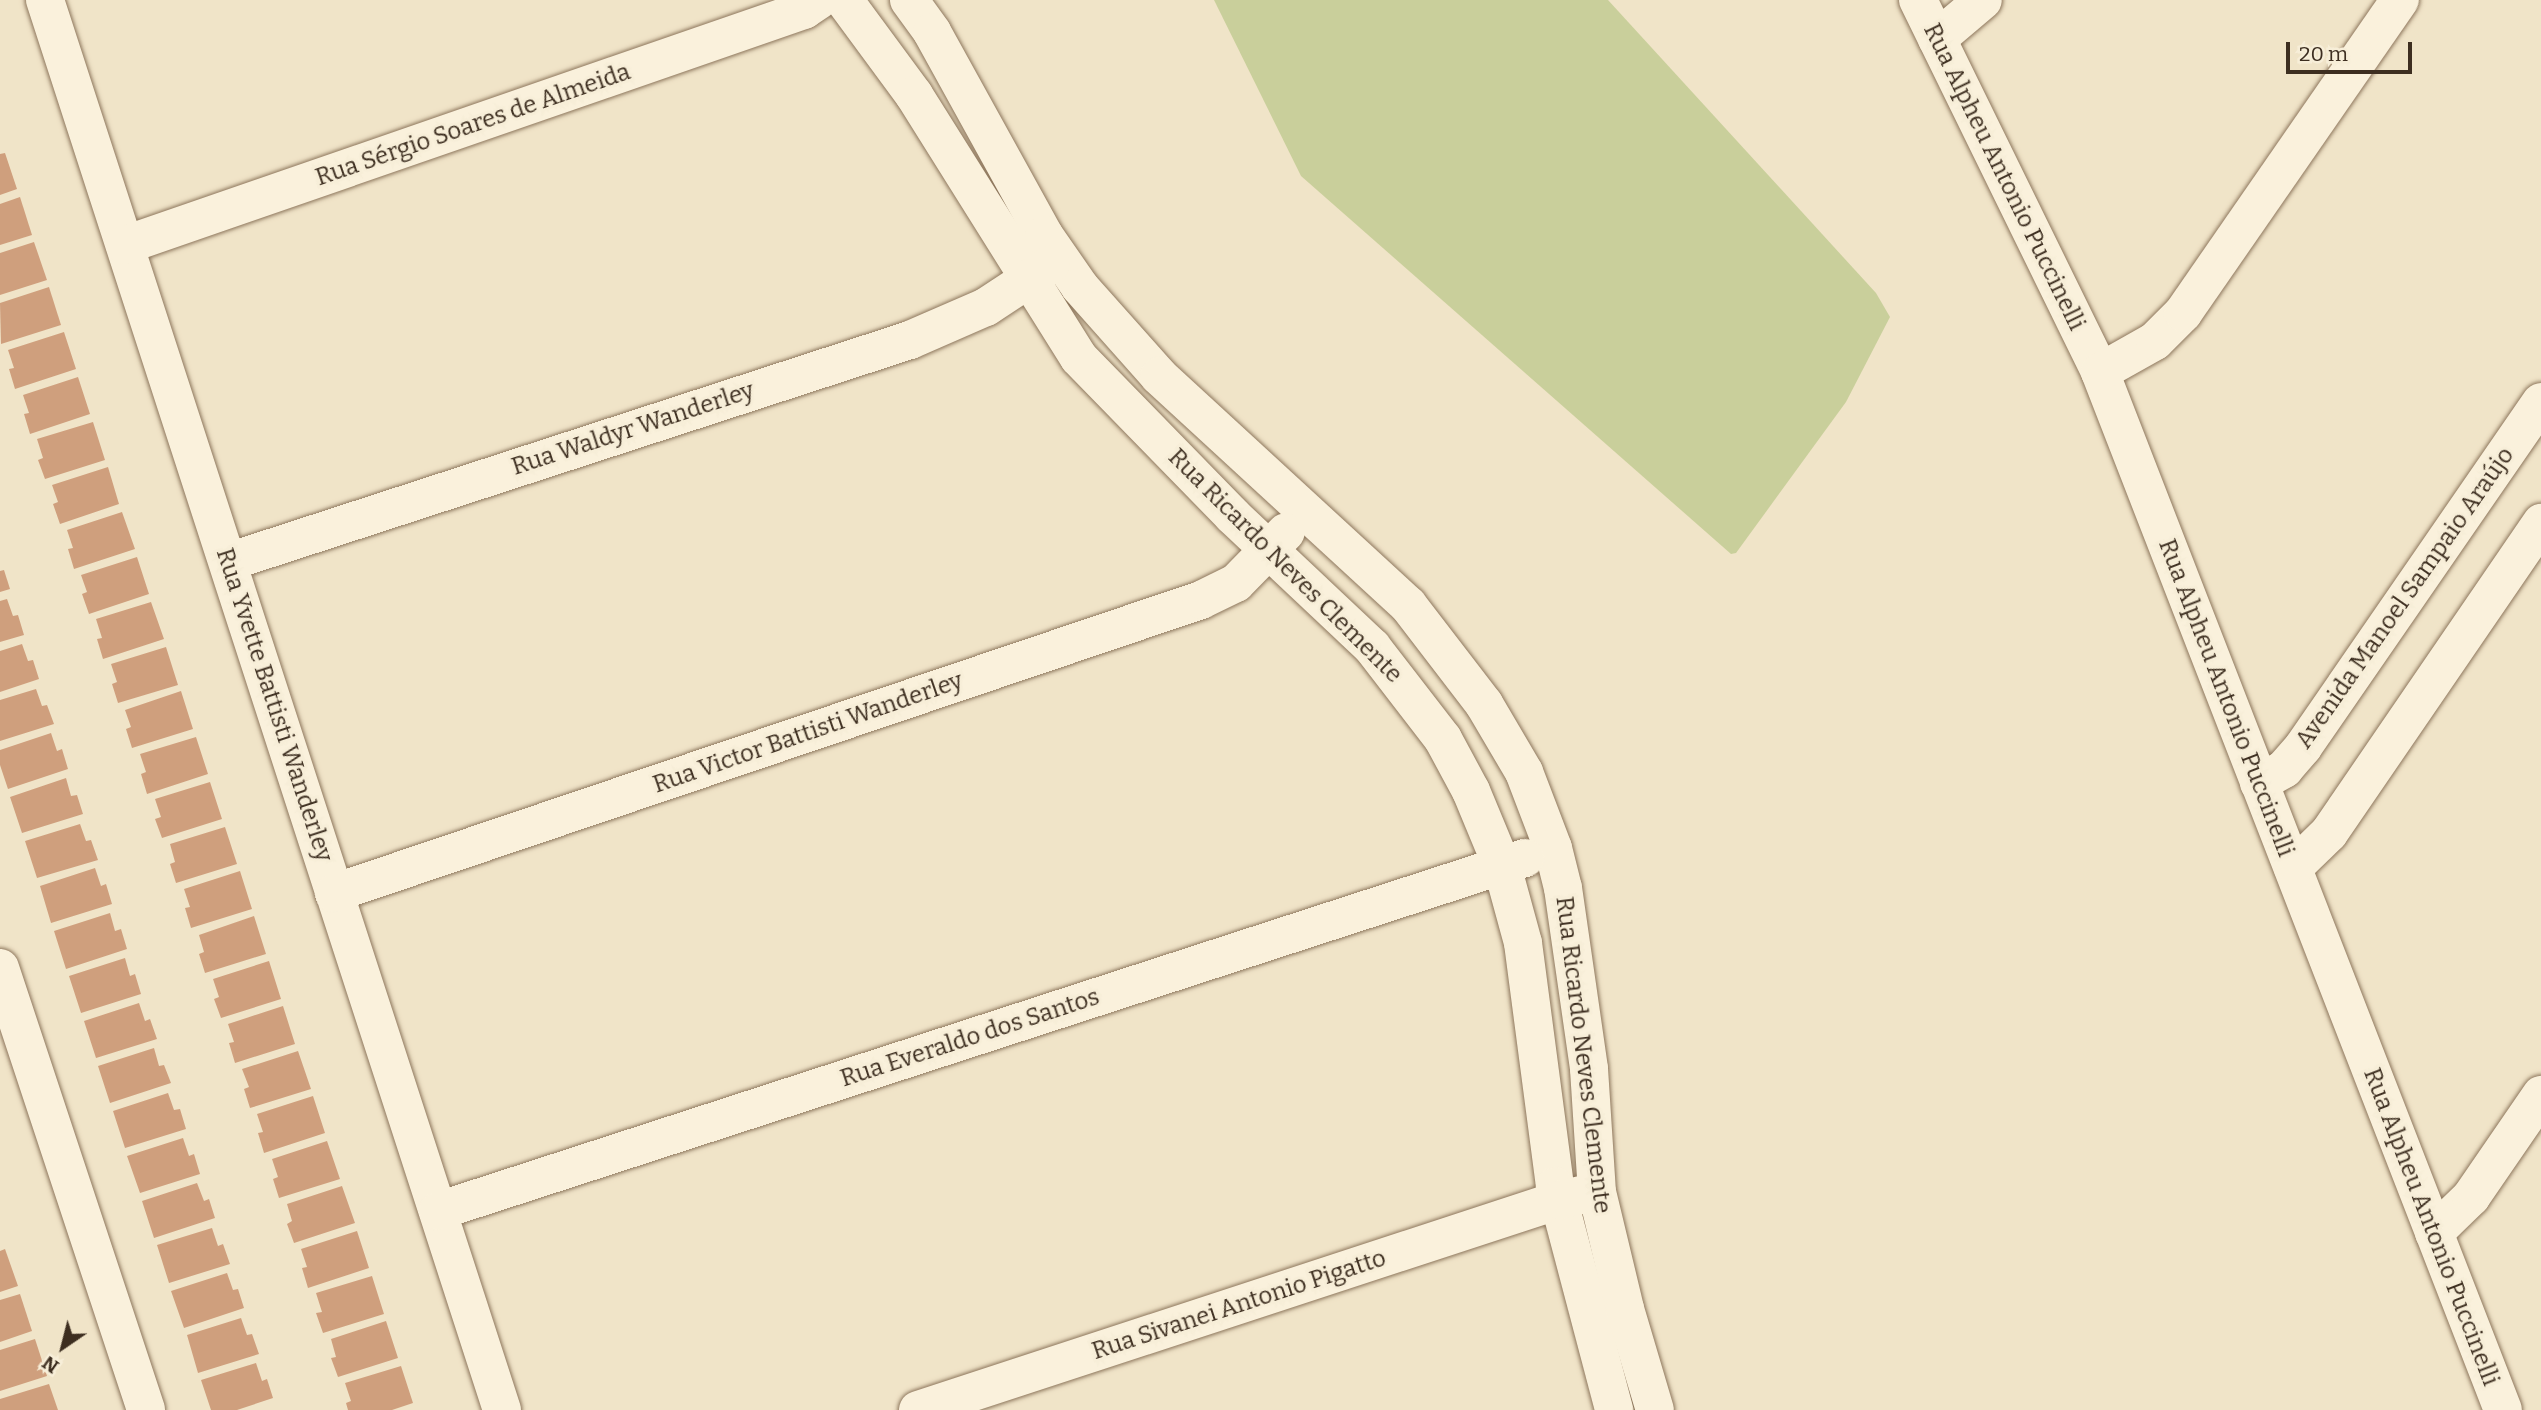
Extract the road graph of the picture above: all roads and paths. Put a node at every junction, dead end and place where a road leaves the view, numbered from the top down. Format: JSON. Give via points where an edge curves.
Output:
{"nodes":[{"id":1,"x":45,"y":0,"type":"edge"},
{"id":2,"x":819,"y":0,"type":"edge"},
{"id":3,"x":844,"y":0,"type":"edge"},
{"id":4,"x":909,"y":0,"type":"edge"},
{"id":5,"x":1918,"y":0,"type":"edge"},
{"id":6,"x":1983,"y":0,"type":"edge"},
{"id":7,"x":2400,"y":0,"type":"edge"},
{"id":8,"x":1937,"y":38,"type":"junction"},
{"id":9,"x":125,"y":245,"type":"junction"},
{"id":10,"x":1045,"y":269,"type":"junction"},
{"id":11,"x":2100,"y":372,"type":"junction"},
{"id":12,"x":2541,"y":402,"type":"edge"},
{"id":13,"x":1306,"y":510,"type":"junction"},
{"id":14,"x":2541,"y":523,"type":"edge"},
{"id":15,"x":1269,"y":549,"type":"junction"},
{"id":16,"x":228,"y":562,"type":"junction"},
{"id":17,"x":2259,"y":783,"type":"junction"},
{"id":18,"x":1553,"y":848,"type":"junction"},
{"id":19,"x":1502,"y":866,"type":"junction"},
{"id":20,"x":2292,"y":868,"type":"junction"},
{"id":21,"x":334,"y":892,"type":"junction"},
{"id":22,"x":0,"y":968,"type":"edge"},
{"id":23,"x":2541,"y":1095,"type":"edge"},
{"id":24,"x":1597,"y":1192,"type":"junction"},
{"id":25,"x":1559,"y":1200,"type":"junction"},
{"id":26,"x":438,"y":1211,"type":"junction"},
{"id":27,"x":2434,"y":1233,"type":"junction"},
{"id":28,"x":146,"y":1410,"type":"edge"},
{"id":29,"x":502,"y":1410,"type":"edge"},
{"id":30,"x":918,"y":1410,"type":"edge"},
{"id":31,"x":1614,"y":1410,"type":"edge"},
{"id":32,"x":1655,"y":1410,"type":"edge"},
{"id":33,"x":2502,"y":1410,"type":"edge"}],
"edges":[{"from":1,"to":9,"type":"street","name":"Rua Yvette Battisti Wanderley"},
{"from":2,"to":9,"type":"street","name":"Rua Sérgio Soares de Almeida","via":[[804,10]]},
{"from":3,"to":10,"type":"street","name":"Rua Ricardo Neves Clemente"},
{"from":4,"to":10,"type":"street","name":"Rua Ricardo Neves Clemente","via":[[932,32]]},
{"from":5,"to":8,"type":"street","name":"Rua Alpheu Antonio Puccinelli"},
{"from":6,"to":8,"type":"street"},
{"from":7,"to":11,"type":"street","via":[[2183,313],[2155,341]]},
{"from":8,"to":11,"type":"street","name":"Rua Alpheu Antonio Puccinelli"},
{"from":9,"to":16,"type":"street","name":"Rua Yvette Battisti Wanderley"},
{"from":10,"to":13,"type":"street","name":"Rua Ricardo Neves Clemente"},
{"from":10,"to":15,"type":"street","name":"Rua Ricardo Neves Clemente","via":[[1079,358]]},
{"from":10,"to":16,"type":"street","name":"Rua Waldyr Wanderley","via":[[986,307],[910,340]]},
{"from":11,"to":17,"type":"street","name":"Rua Alpheu Antonio Puccinelli"},
{"from":12,"to":17,"type":"street","name":"Avenida Manoel Sampaio Araújo","via":[[2303,747],[2284,769]]},
{"from":13,"to":15,"type":"street","name":"Rua Victor Battisti Wanderley"},
{"from":13,"to":18,"type":"street","name":"Rua Ricardo Neves Clemente","via":[[1408,605],[1484,704],[1524,772]]},
{"from":14,"to":20,"type":"street","via":[[2329,833]]},
{"from":15,"to":19,"type":"street","name":"Rua Ricardo Neves Clemente","via":[[1373,647],[1410,692],[1471,790]]},
{"from":15,"to":21,"type":"street","name":"Rua Victor Battisti Wanderley","via":[[1236,583],[1201,600]]},
{"from":16,"to":21,"type":"street","name":"Rua Yvette Battisti Wanderley"},
{"from":17,"to":20,"type":"street","name":"Rua Alpheu Antonio Puccinelli"},
{"from":18,"to":19,"type":"street","name":"Rua Everaldo dos Santos"},
{"from":18,"to":24,"type":"street","name":"Rua Ricardo Neves Clemente","via":[[1589,1069]]},
{"from":19,"to":25,"type":"street","name":"Rua Ricardo Neves Clemente","via":[[1523,943]]},
{"from":19,"to":26,"type":"street","name":"Rua Everaldo dos Santos"},
{"from":20,"to":27,"type":"street","name":"Rua Alpheu Antonio Puccinelli"},
{"from":21,"to":26,"type":"street","name":"Rua Yvette Battisti Wanderley"},
{"from":22,"to":28,"type":"street"},
{"from":23,"to":27,"type":"street","via":[[2471,1197]]},
{"from":24,"to":25,"type":"street","name":"Rua Sivanei Antonio Pigatto"},
{"from":24,"to":32,"type":"street","name":"Rua Ricardo Neves Clemente"},
{"from":25,"to":30,"type":"street","name":"Rua Sivanei Antonio Pigatto"},
{"from":25,"to":31,"type":"street","name":"Rua Ricardo Neves Clemente"},
{"from":26,"to":29,"type":"street","name":"Rua Yvette Battisti Wanderley"},
{"from":27,"to":33,"type":"street","name":"Rua Alpheu Antonio Puccinelli"}]}
